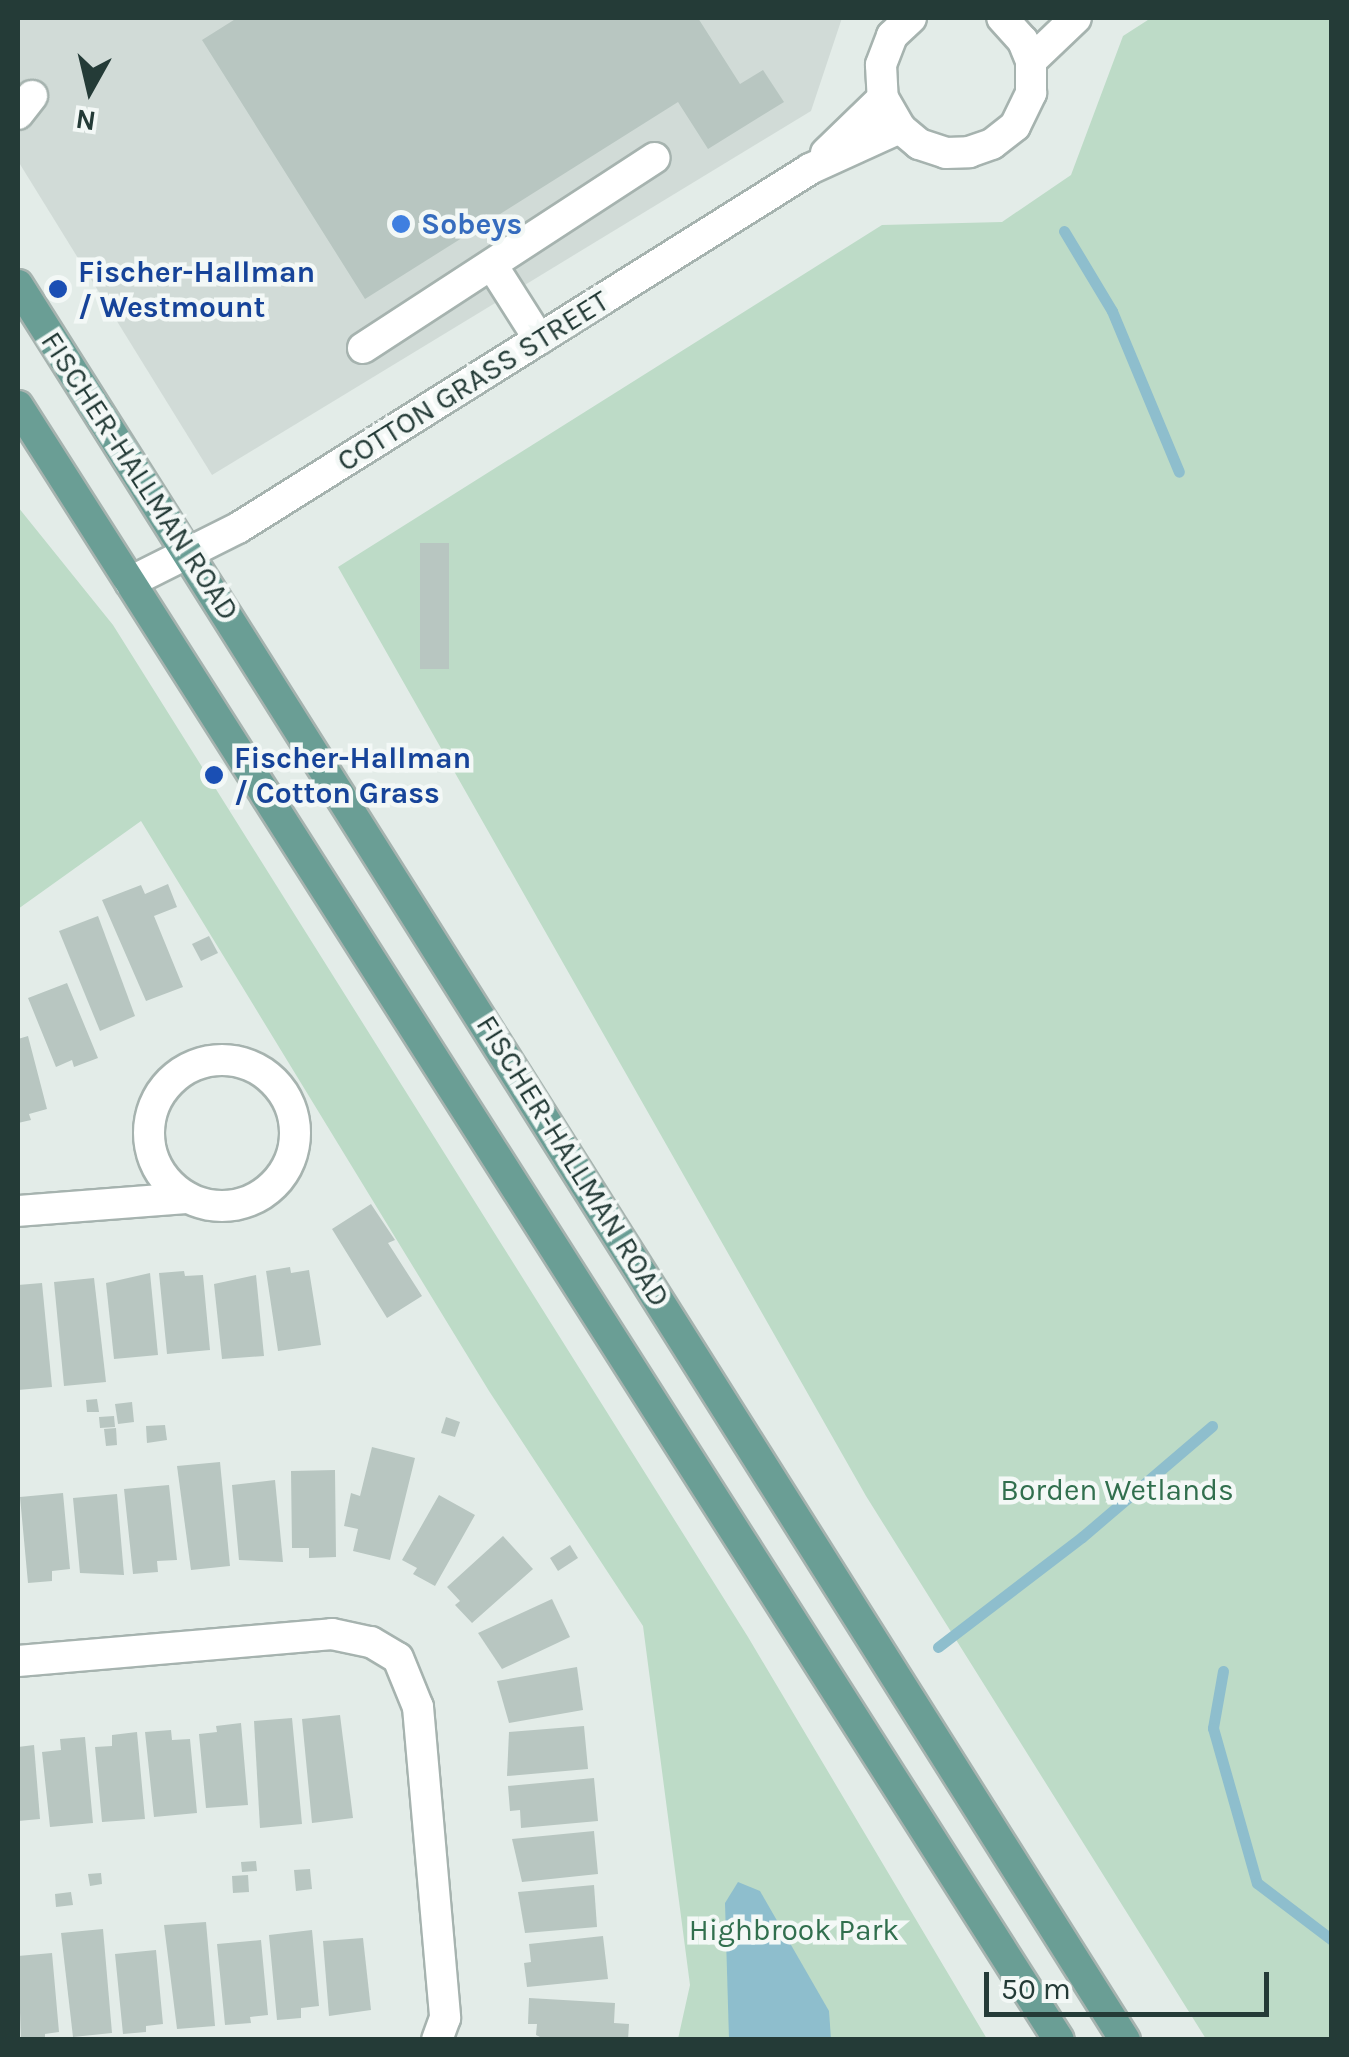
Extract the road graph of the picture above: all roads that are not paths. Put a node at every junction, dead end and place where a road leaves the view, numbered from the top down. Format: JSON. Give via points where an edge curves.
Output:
{"nodes":[{"id":1,"x":880,"y":18,"type":"edge"},
{"id":2,"x":911,"y":18,"type":"edge"},
{"id":3,"x":1076,"y":18,"type":"edge"},
{"id":4,"x":1008,"y":19,"type":"edge"},
{"id":5,"x":886,"y":51,"type":"junction"},
{"id":6,"x":1031,"y":61,"type":"junction"},
{"id":7,"x":882,"y":98,"type":"junction"},
{"id":8,"x":900,"y":128,"type":"junction"},
{"id":9,"x":654,"y":158,"type":"dead end"},
{"id":10,"x":810,"y":169,"type":"junction"},
{"id":11,"x":492,"y":265,"type":"junction"},
{"id":12,"x":18,"y":285,"type":"edge"},
{"id":13,"x":539,"y":339,"type":"junction"},
{"id":14,"x":363,"y":348,"type":"dead end"},
{"id":15,"x":18,"y":406,"type":"edge"},
{"id":16,"x":190,"y":552,"type":"junction"},
{"id":17,"x":130,"y":582,"type":"junction"},
{"id":18,"x":188,"y":1198,"type":"junction"},
{"id":19,"x":18,"y":1212,"type":"edge"},
{"id":20,"x":18,"y":1661,"type":"edge"},
{"id":21,"x":437,"y":2040,"type":"edge"},
{"id":22,"x":1059,"y":2040,"type":"edge"},
{"id":23,"x":1125,"y":2040,"type":"edge"}],
"edges":[{"from":1,"to":5,"type":"street"},
{"from":2,"to":5,"type":"street"},
{"from":3,"to":6,"type":"street"},
{"from":4,"to":6,"type":"street"},
{"from":5,"to":7,"type":"street"},
{"from":6,"to":8,"type":"street","via":[[1031,93],[1015,126],[992,144],[946,153]]},
{"from":7,"to":8,"type":"street"},
{"from":7,"to":10,"type":"street","name":"COTTON GRASS STREET"},
{"from":8,"to":10,"type":"street","name":"COTTON GRASS STREET"},
{"from":9,"to":11,"type":"street"},
{"from":10,"to":13,"type":"street","name":"COTTON GRASS STREET"},
{"from":11,"to":13,"type":"street"},
{"from":11,"to":14,"type":"street"},
{"from":12,"to":16,"type":"main road","name":"FISCHER-HALLMAN ROAD"},
{"from":13,"to":16,"type":"street","name":"COTTON GRASS STREET"},
{"from":15,"to":17,"type":"main road","name":"FISCHER-HALLMAN ROAD"},
{"from":16,"to":17,"type":"street","name":"COTTON GRASS STREET"},
{"from":16,"to":23,"type":"main road","name":"FISCHER-HALLMAN ROAD"},
{"from":17,"to":22,"type":"main road","name":"FISCHER-HALLMAN ROAD"},
{"from":18,"to":18,"type":"street","via":[[230,1206],[254,1198],[282,1175],[293,1151],[294,1124],[278,1086],[259,1070],[243,1063],[200,1063],[177,1074],[158,1095],[150,1118],[153,1159],[166,1181]]},
{"from":18,"to":19,"type":"street"},
{"from":20,"to":21,"type":"street","via":[[332,1634],[371,1642],[398,1658],[418,1707],[446,2018]]}]}
